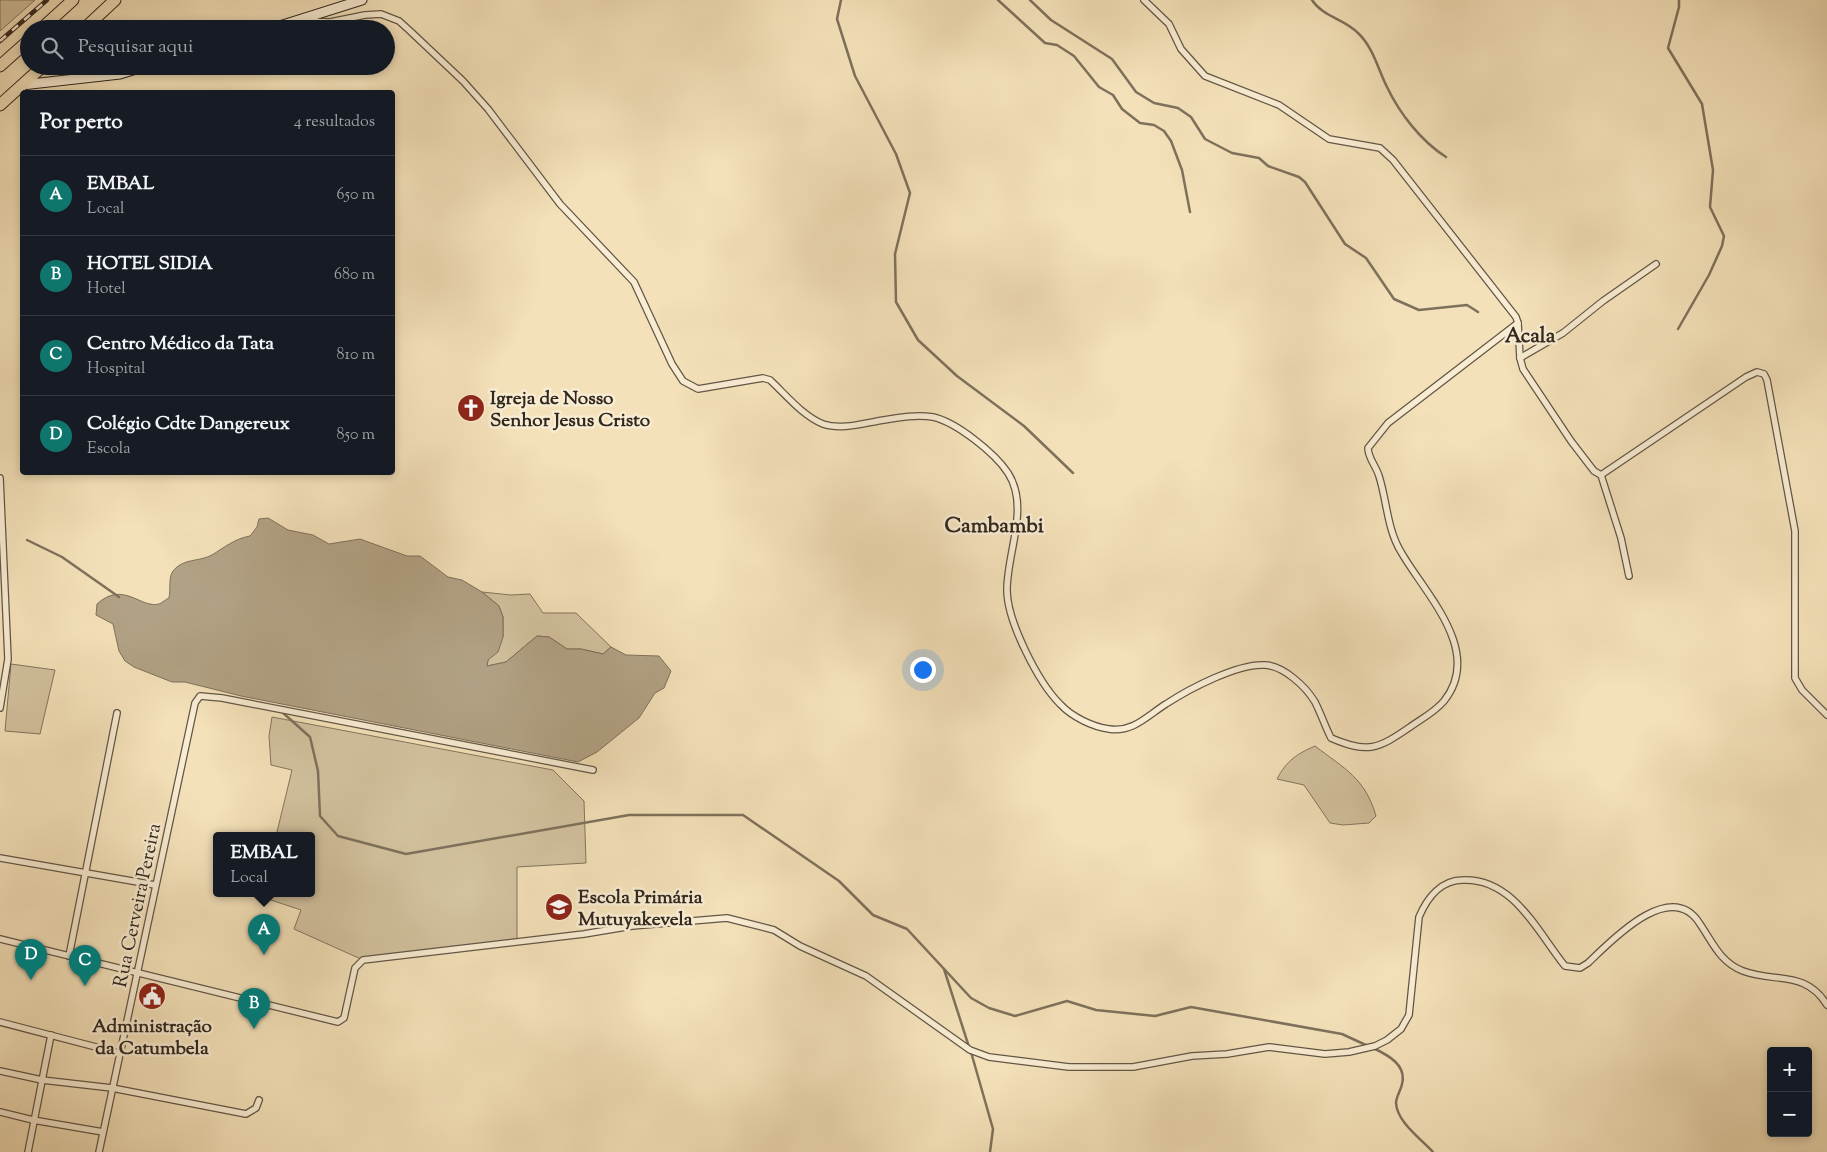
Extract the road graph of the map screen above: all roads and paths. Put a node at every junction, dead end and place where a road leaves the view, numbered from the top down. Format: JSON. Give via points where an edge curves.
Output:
{"nodes":[{"id":1,"x":73,"y":0,"type":"edge"},
{"id":2,"x":115,"y":0,"type":"edge"},
{"id":3,"x":362,"y":0,"type":"edge"},
{"id":4,"x":1144,"y":0,"type":"edge"},
{"id":5,"x":51,"y":20,"type":"edge"},
{"id":6,"x":94,"y":20,"type":"edge"},
{"id":7,"x":297,"y":20,"type":"edge"},
{"id":8,"x":338,"y":20,"type":"edge"},
{"id":9,"x":20,"y":48,"type":"edge"},
{"id":10,"x":0,"y":66,"type":"edge"},
{"id":11,"x":33,"y":75,"type":"edge"},
{"id":12,"x":111,"y":75,"type":"edge"},
{"id":13,"x":22,"y":85,"type":"junction"},
{"id":14,"x":0,"y":104,"type":"edge"},
{"id":15,"x":1656,"y":264,"type":"dead end"},
{"id":16,"x":1518,"y":323,"type":"junction"},
{"id":17,"x":1520,"y":358,"type":"junction"},
{"id":18,"x":1601,"y":475,"type":"junction"},
{"id":19,"x":0,"y":478,"type":"edge"},
{"id":20,"x":1629,"y":576,"type":"dead end"},
{"id":21,"x":0,"y":708,"type":"edge"},
{"id":22,"x":117,"y":713,"type":"dead end"},
{"id":23,"x":1827,"y":715,"type":"edge"},
{"id":24,"x":594,"y":770,"type":"dead end"},
{"id":25,"x":0,"y":858,"type":"edge"},
{"id":26,"x":87,"y":872,"type":"junction"},
{"id":27,"x":155,"y":885,"type":"junction"},
{"id":28,"x":0,"y":939,"type":"edge"},
{"id":29,"x":68,"y":956,"type":"junction"},
{"id":30,"x":136,"y":974,"type":"junction"},
{"id":31,"x":1827,"y":1005,"type":"edge"},
{"id":32,"x":0,"y":1022,"type":"edge"},
{"id":33,"x":51,"y":1035,"type":"junction"},
{"id":34,"x":119,"y":1053,"type":"junction"},
{"id":35,"x":0,"y":1071,"type":"edge"},
{"id":36,"x":42,"y":1080,"type":"junction"},
{"id":37,"x":112,"y":1088,"type":"junction"},
{"id":38,"x":259,"y":1100,"type":"dead end"},
{"id":39,"x":0,"y":1112,"type":"edge"},
{"id":40,"x":34,"y":1120,"type":"junction"},
{"id":41,"x":103,"y":1132,"type":"junction"},
{"id":42,"x":28,"y":1152,"type":"edge"},
{"id":43,"x":99,"y":1152,"type":"edge"}],
"edges":[{"from":1,"to":5,"type":"highway"},
{"from":2,"to":6,"type":"highway"},
{"from":3,"to":7,"type":"street"},
{"from":4,"to":16,"type":"street","via":[[1169,24],[1180,49],[1205,76],[1279,105],[1329,139],[1380,148],[1393,160],[1505,302]]},
{"from":8,"to":16,"type":"street","via":[[381,14],[399,21],[463,81],[560,204],[634,282],[672,364],[689,386],[698,389],[763,378],[770,380],[794,403],[824,424],[845,426],[906,416],[933,417],[949,423],[991,453],[1009,474],[1017,496],[1007,591],[1015,628],[1040,676],[1060,705],[1077,717],[1111,730],[1136,725],[1181,695],[1220,677],[1246,667],[1266,665],[1291,677],[1304,688],[1315,702],[1331,738],[1354,748],[1384,745],[1443,702],[1456,677],[1454,641],[1434,600],[1400,550],[1368,448],[1388,424]]},
{"from":9,"to":10,"type":"highway"},
{"from":11,"to":13,"type":"highway"},
{"from":12,"to":13,"type":"street"},
{"from":13,"to":14,"type":"highway"},
{"from":15,"to":17,"type":"street","via":[[1564,333]]},
{"from":16,"to":17,"type":"street"},
{"from":17,"to":18,"type":"street","via":[[1523,369],[1562,427],[1594,471]]},
{"from":18,"to":20,"type":"street"},
{"from":18,"to":23,"type":"street","via":[[1746,377],[1757,372],[1764,374],[1795,530],[1795,678],[1802,690]]},
{"from":19,"to":21,"type":"street","via":[[8,659]]},
{"from":22,"to":26,"type":"street"},
{"from":24,"to":27,"type":"street","name":"Rua Cerveira Pereira","via":[[200,696],[195,703]]},
{"from":25,"to":26,"type":"street"},
{"from":26,"to":27,"type":"street"},
{"from":26,"to":29,"type":"street"},
{"from":27,"to":30,"type":"street","name":"Rua Cerveira Pereira"},
{"from":28,"to":29,"type":"street"},
{"from":29,"to":30,"type":"street"},
{"from":30,"to":31,"type":"street","via":[[338,1022],[341,1021],[355,968],[363,960],[632,926],[727,918],[774,930],[800,946],[866,976],[963,1046],[989,1057],[1069,1067],[1133,1067],[1269,1047],[1325,1054],[1375,1046],[1406,1023],[1413,990],[1419,917],[1425,902],[1454,880],[1469,880],[1490,884],[1503,892],[1524,912],[1565,966],[1580,968],[1588,963],[1654,910],[1680,909],[1695,916],[1720,956],[1732,965],[1744,971],[1813,986]]},
{"from":30,"to":34,"type":"street","name":"Rua Cerveira Pereira"},
{"from":32,"to":33,"type":"street"},
{"from":33,"to":34,"type":"street"},
{"from":33,"to":36,"type":"street"},
{"from":34,"to":37,"type":"street","name":"Rua Cerveira Pereira"},
{"from":35,"to":36,"type":"street"},
{"from":36,"to":37,"type":"street"},
{"from":36,"to":40,"type":"street"},
{"from":37,"to":38,"type":"street","via":[[246,1114],[256,1108]]},
{"from":37,"to":41,"type":"street","name":"Rua Cerveira Pereira"},
{"from":39,"to":40,"type":"street"},
{"from":40,"to":41,"type":"street"},
{"from":40,"to":42,"type":"street"},
{"from":41,"to":43,"type":"street","name":"Rua Cerveira Pereira"}]}
